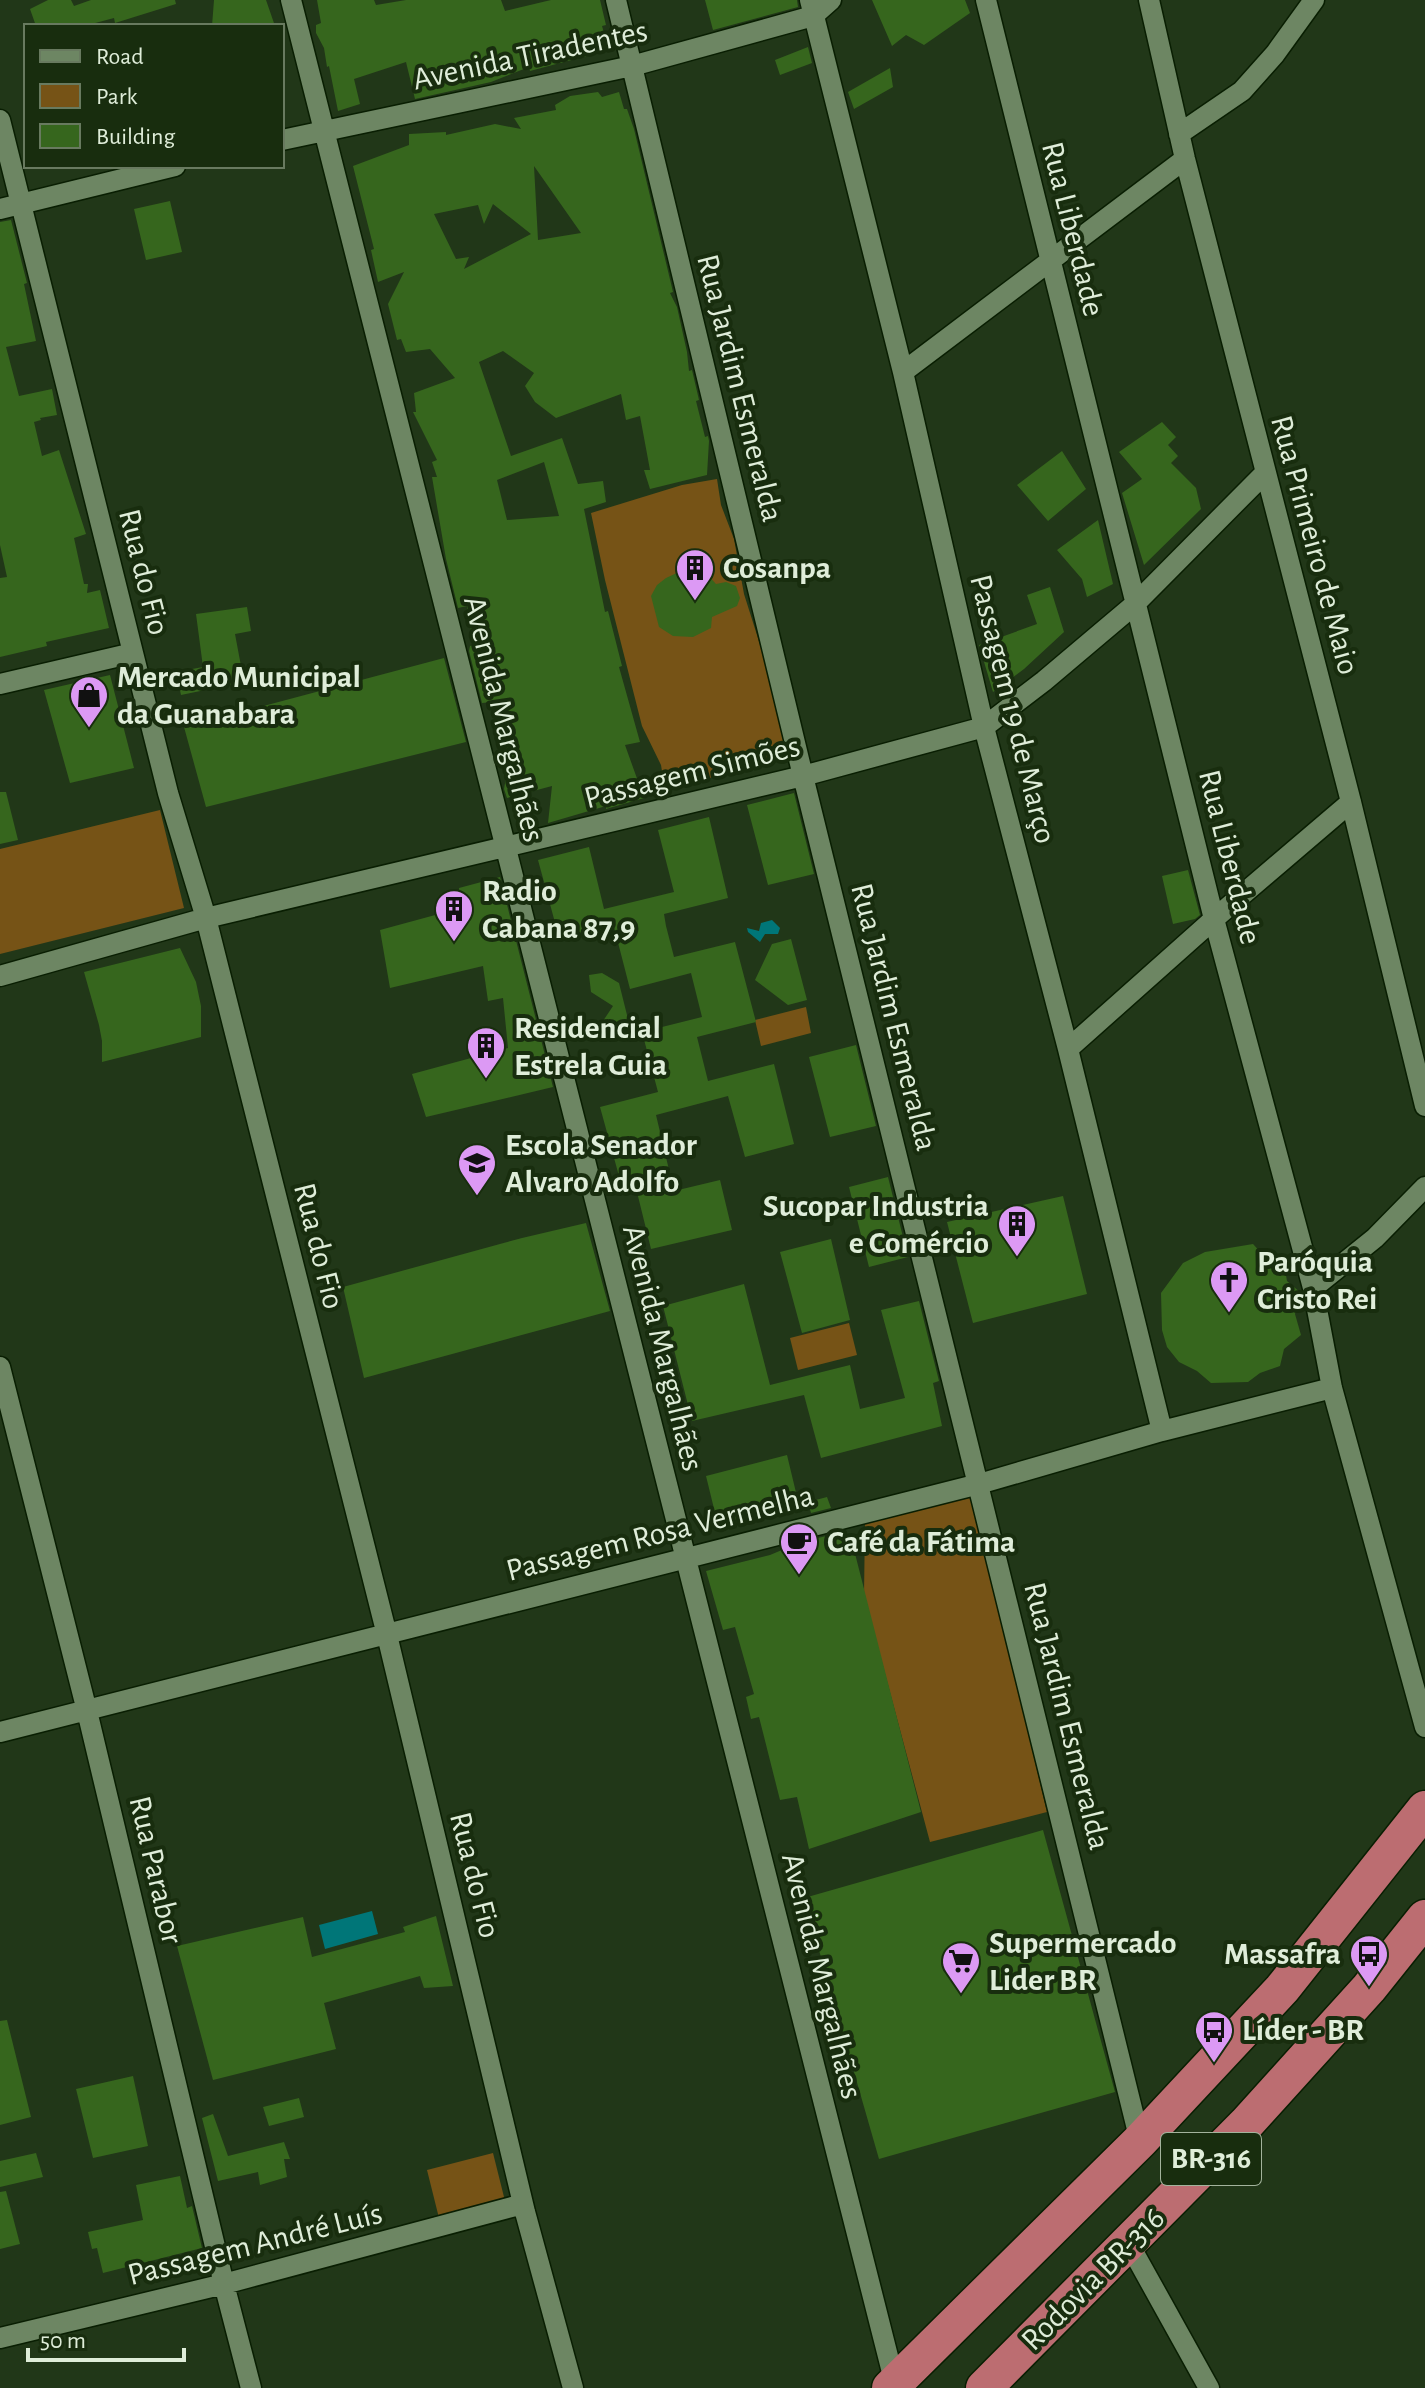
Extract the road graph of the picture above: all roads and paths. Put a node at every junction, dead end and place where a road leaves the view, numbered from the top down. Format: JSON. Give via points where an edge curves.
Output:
{"nodes":[{"id":1,"x":291,"y":0,"type":"edge"},
{"id":2,"x":616,"y":0,"type":"edge"},
{"id":3,"x":831,"y":0,"type":"edge"},
{"id":4,"x":986,"y":0,"type":"edge"},
{"id":5,"x":1149,"y":0,"type":"edge"},
{"id":6,"x":1306,"y":5,"type":"edge"},
{"id":7,"x":812,"y":8,"type":"edge"},
{"id":8,"x":632,"y":66,"type":"junction"},
{"id":9,"x":0,"y":120,"type":"edge"},
{"id":10,"x":322,"y":130,"type":"junction"},
{"id":11,"x":1179,"y":134,"type":"junction"},
{"id":12,"x":284,"y":140,"type":"edge"},
{"id":13,"x":1185,"y":159,"type":"junction"},
{"id":14,"x":167,"y":168,"type":"edge"},
{"id":15,"x":10,"y":207,"type":"edge"},
{"id":16,"x":1050,"y":261,"type":"junction"},
{"id":17,"x":903,"y":372,"type":"junction"},
{"id":18,"x":1265,"y":473,"type":"junction"},
{"id":19,"x":1134,"y":605,"type":"junction"},
{"id":20,"x":133,"y":653,"type":"junction"},
{"id":21,"x":0,"y":684,"type":"edge"},
{"id":22,"x":984,"y":727,"type":"junction"},
{"id":23,"x":803,"y":776,"type":"junction"},
{"id":24,"x":1351,"y":802,"type":"junction"},
{"id":25,"x":506,"y":847,"type":"junction"},
{"id":26,"x":206,"y":918,"type":"junction"},
{"id":27,"x":1214,"y":919,"type":"junction"},
{"id":28,"x":0,"y":976,"type":"edge"},
{"id":29,"x":1068,"y":1049,"type":"junction"},
{"id":30,"x":1425,"y":1106,"type":"edge"},
{"id":31,"x":1425,"y":1187,"type":"edge"},
{"id":32,"x":1313,"y":1288,"type":"junction"},
{"id":33,"x":0,"y":1367,"type":"edge"},
{"id":34,"x":1332,"y":1388,"type":"junction"},
{"id":35,"x":1162,"y":1431,"type":"junction"},
{"id":36,"x":979,"y":1484,"type":"junction"},
{"id":37,"x":684,"y":1557,"type":"junction"},
{"id":38,"x":387,"y":1635,"type":"junction"},
{"id":39,"x":87,"y":1711,"type":"junction"},
{"id":40,"x":1425,"y":1727,"type":"edge"},
{"id":41,"x":0,"y":1732,"type":"edge"},
{"id":42,"x":1425,"y":1809,"type":"edge"},
{"id":43,"x":1425,"y":1918,"type":"edge"},
{"id":44,"x":1140,"y":2141,"type":"junction"},
{"id":45,"x":523,"y":2204,"type":"junction"},
{"id":46,"x":1129,"y":2244,"type":"junction"},
{"id":47,"x":224,"y":2284,"type":"junction"},
{"id":48,"x":0,"y":2338,"type":"edge"},
{"id":49,"x":892,"y":2386,"type":"edge"},
{"id":50,"x":251,"y":2388,"type":"edge"},
{"id":51,"x":573,"y":2388,"type":"edge"},
{"id":52,"x":984,"y":2388,"type":"edge"},
{"id":53,"x":1209,"y":2388,"type":"edge"}],
"edges":[{"from":1,"to":10,"type":"street","name":"Avenida Margalhães"},
{"from":2,"to":8,"type":"street","name":"Rua Jardim Esmeralda"},
{"from":3,"to":7,"type":"street","name":"Avenida Tiradentes"},
{"from":4,"to":16,"type":"street","name":"Rua Liberdade"},
{"from":5,"to":11,"type":"street","name":"Rua Primeiro de Maio"},
{"from":6,"to":11,"type":"street","via":[[1275,54],[1242,91]]},
{"from":7,"to":8,"type":"street","name":"Avenida Tiradentes"},
{"from":7,"to":17,"type":"street","name":"Passagem 19 de Março"},
{"from":8,"to":10,"type":"street","name":"Avenida Tiradentes"},
{"from":8,"to":23,"type":"street","name":"Rua Jardim Esmeralda"},
{"from":9,"to":15,"type":"street","name":"Rua do Fio"},
{"from":10,"to":12,"type":"street","name":"Avenida Tiradentes"},
{"from":10,"to":25,"type":"street","name":"Avenida Margalhães"},
{"from":11,"to":13,"type":"street","name":"Rua Primeiro de Maio"},
{"from":13,"to":16,"type":"street"},
{"from":13,"to":18,"type":"street","name":"Rua Primeiro de Maio"},
{"from":14,"to":15,"type":"street"},
{"from":15,"to":20,"type":"street","name":"Rua do Fio"},
{"from":16,"to":17,"type":"street"},
{"from":16,"to":19,"type":"street","name":"Rua Liberdade"},
{"from":17,"to":22,"type":"street","name":"Passagem 19 de Março"},
{"from":18,"to":19,"type":"street","name":"Passagem Simões"},
{"from":18,"to":24,"type":"street","name":"Rua Primeiro de Maio"},
{"from":19,"to":22,"type":"street","name":"Passagem Simões"},
{"from":19,"to":27,"type":"street","name":"Rua Liberdade"},
{"from":20,"to":21,"type":"street"},
{"from":20,"to":26,"type":"street","name":"Rua do Fio"},
{"from":22,"to":23,"type":"street","name":"Passagem Simões"},
{"from":22,"to":29,"type":"street","name":"Passagem 19 de Março"},
{"from":23,"to":25,"type":"street","name":"Passagem Simões"},
{"from":23,"to":36,"type":"street","name":"Rua Jardim Esmeralda"},
{"from":24,"to":27,"type":"street"},
{"from":24,"to":30,"type":"street","name":"Rua Primeiro de Maio"},
{"from":25,"to":26,"type":"street","name":"Passagem Simões"},
{"from":25,"to":37,"type":"street","name":"Avenida Margalhães"},
{"from":26,"to":28,"type":"street","name":"Passagem Simões"},
{"from":26,"to":38,"type":"street","name":"Rua do Fio"},
{"from":27,"to":29,"type":"street"},
{"from":27,"to":32,"type":"street","name":"Rua Liberdade"},
{"from":29,"to":35,"type":"street","name":"Passagem 19 de Março"},
{"from":31,"to":32,"type":"street","via":[[1375,1238]]},
{"from":32,"to":34,"type":"street","name":"Rua Liberdade"},
{"from":33,"to":39,"type":"street","name":"Rua Parabor"},
{"from":34,"to":35,"type":"street","name":"Passagem Rosa Vermelha"},
{"from":34,"to":40,"type":"street","name":"Rua Liberdade"},
{"from":35,"to":36,"type":"street","name":"Passagem Rosa Vermelha"},
{"from":36,"to":37,"type":"street","name":"Passagem Rosa Vermelha"},
{"from":36,"to":44,"type":"street","name":"Rua Jardim Esmeralda"},
{"from":37,"to":38,"type":"street","name":"Passagem Rosa Vermelha"},
{"from":37,"to":49,"type":"street","name":"Avenida Margalhães"},
{"from":38,"to":39,"type":"street","name":"Passagem Rosa Vermelha"},
{"from":38,"to":45,"type":"street","name":"Rua do Fio"},
{"from":39,"to":41,"type":"street","name":"Passagem Rosa Vermelha"},
{"from":39,"to":47,"type":"street","name":"Rua Parabor"},
{"from":42,"to":44,"type":"highway","name":"Rodovia BR-316","number":"BR-316","via":[[1282,1989]]},
{"from":43,"to":46,"type":"highway","name":"Rodovia BR-316","number":"BR-316","via":[[1246,2124]]},
{"from":44,"to":49,"type":"highway","name":"Rodovia BR-316","number":"BR-316"},
{"from":45,"to":47,"type":"street","name":"Passagem André Luís"},
{"from":45,"to":51,"type":"street","name":"Rua do Fio"},
{"from":46,"to":52,"type":"highway","name":"Rodovia BR-316","number":"BR-316"},
{"from":46,"to":53,"type":"street"},
{"from":47,"to":48,"type":"street","name":"Passagem André Luís"},
{"from":47,"to":50,"type":"street","name":"Rua Parabor"}]}
